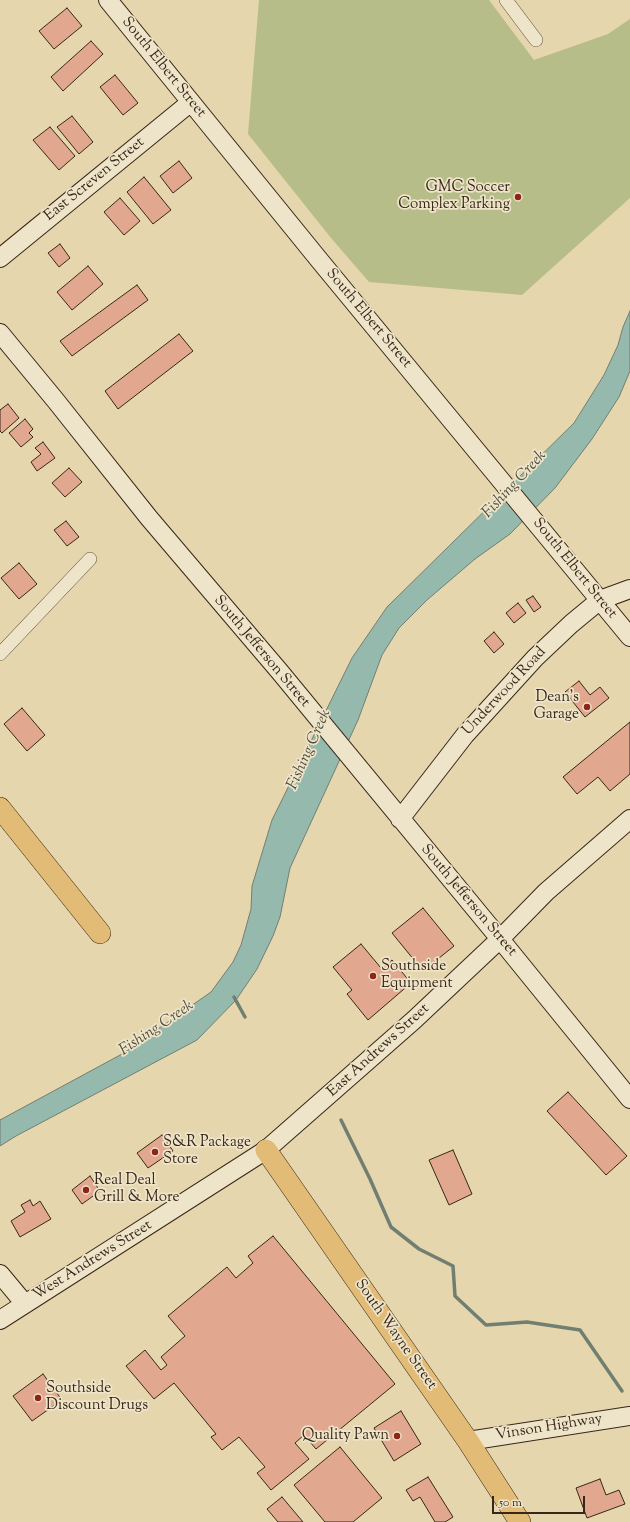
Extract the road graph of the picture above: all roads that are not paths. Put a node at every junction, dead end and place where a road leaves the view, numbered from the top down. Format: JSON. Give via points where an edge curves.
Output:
{"nodes":[{"id":1,"x":108,"y":0,"type":"edge"},
{"id":2,"x":506,"y":0,"type":"edge"},
{"id":3,"x":536,"y":40,"type":"dead end"},
{"id":4,"x":191,"y":102,"type":"junction"},
{"id":5,"x":0,"y":258,"type":"edge"},
{"id":6,"x":0,"y":333,"type":"edge"},
{"id":7,"x":90,"y":559,"type":"dead end"},
{"id":8,"x":630,"y":589,"type":"edge"},
{"id":9,"x":600,"y":600,"type":"junction"},
{"id":10,"x":630,"y":637,"type":"edge"},
{"id":11,"x":0,"y":654,"type":"edge"},
{"id":12,"x":0,"y":808,"type":"edge"},
{"id":13,"x":400,"y":819,"type":"junction"},
{"id":14,"x":630,"y":819,"type":"edge"},
{"id":15,"x":100,"y":933,"type":"dead end"},
{"id":16,"x":500,"y":939,"type":"junction"},
{"id":17,"x":630,"y":1099,"type":"edge"},
{"id":18,"x":266,"y":1150,"type":"junction"},
{"id":19,"x":0,"y":1274,"type":"edge"},
{"id":20,"x":25,"y":1304,"type":"junction"},
{"id":21,"x":0,"y":1320,"type":"edge"},
{"id":22,"x":630,"y":1416,"type":"edge"},
{"id":23,"x":468,"y":1441,"type":"junction"},
{"id":24,"x":520,"y":1522,"type":"edge"}],
"edges":[{"from":1,"to":4,"type":"street","name":"South Elbert Street"},
{"from":2,"to":3,"type":"street"},
{"from":4,"to":5,"type":"street","name":"East Screven Street"},
{"from":4,"to":9,"type":"street","name":"South Elbert Street"},
{"from":6,"to":13,"type":"street","name":"South Jefferson Street","via":[[149,518]]},
{"from":7,"to":11,"type":"street"},
{"from":8,"to":9,"type":"street","name":"Underwood Road"},
{"from":9,"to":10,"type":"street","name":"South Elbert Street"},
{"from":9,"to":13,"type":"street","name":"Underwood Road","via":[[571,624],[502,694],[465,735]]},
{"from":12,"to":15,"type":"main road"},
{"from":13,"to":16,"type":"street","name":"South Jefferson Street"},
{"from":14,"to":16,"type":"street","name":"East Andrews Street","via":[[546,892]]},
{"from":16,"to":17,"type":"street","name":"South Jefferson Street"},
{"from":16,"to":18,"type":"street","name":"East Andrews Street","via":[[414,1020]]},
{"from":18,"to":20,"type":"street","name":"West Andrews Street"},
{"from":18,"to":23,"type":"main road","name":"South Wayne Street"},
{"from":19,"to":20,"type":"street"},
{"from":20,"to":21,"type":"street","name":"West Andrews Street"},
{"from":22,"to":23,"type":"street","name":"Vinson Highway"},
{"from":23,"to":24,"type":"main road","name":"South Wayne Street"}]}
